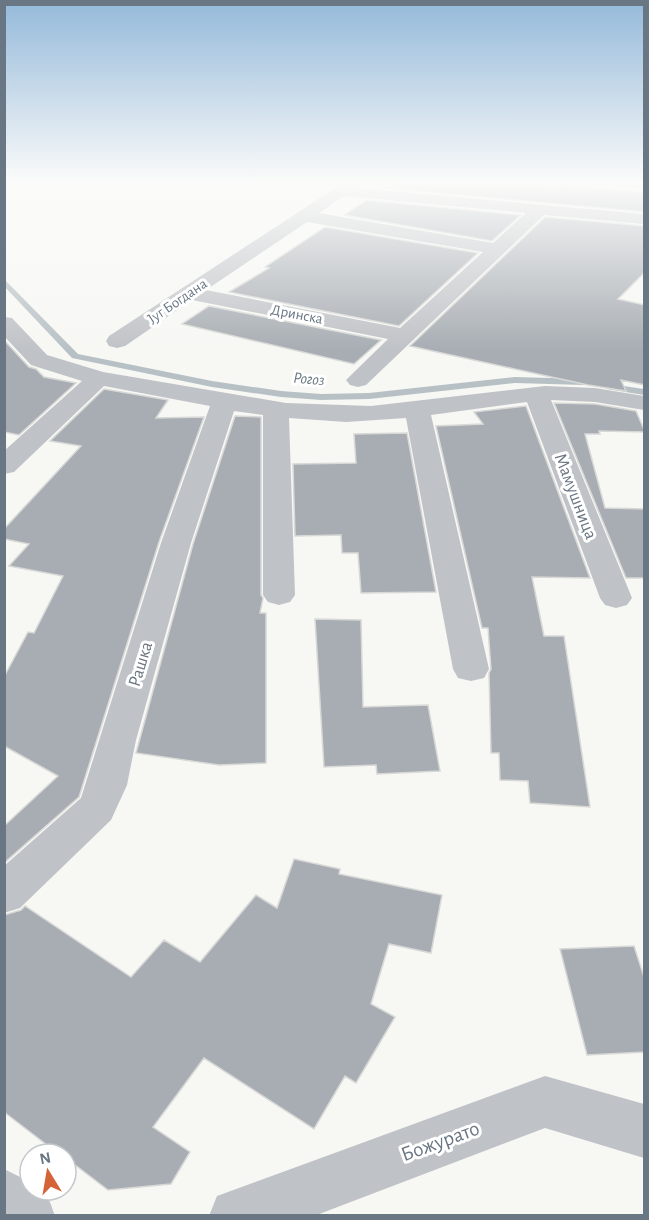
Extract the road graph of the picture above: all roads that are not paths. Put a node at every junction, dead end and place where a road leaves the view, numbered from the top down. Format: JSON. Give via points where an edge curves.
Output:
{"nodes":[{"id":1,"x":271,"y":238,"type":"edge"},
{"id":2,"x":431,"y":238,"type":"edge"},
{"id":3,"x":507,"y":238,"type":"edge"},
{"id":4,"x":495,"y":249,"type":"junction"},
{"id":5,"x":188,"y":293,"type":"junction"},
{"id":6,"x":4,"y":323,"type":"edge"},
{"id":7,"x":405,"y":336,"type":"junction"},
{"id":8,"x":117,"y":341,"type":"dead end"},
{"id":9,"x":99,"y":378,"type":"junction"},
{"id":10,"x":358,"y":380,"type":"dead end"},
{"id":11,"x":536,"y":394,"type":"junction"},
{"id":12,"x":225,"y":400,"type":"junction"},
{"id":13,"x":645,"y":403,"type":"edge"},
{"id":14,"x":280,"y":409,"type":"junction"},
{"id":15,"x":417,"y":409,"type":"junction"},
{"id":16,"x":4,"y":466,"type":"edge"},
{"id":17,"x":279,"y":595,"type":"dead end"},
{"id":18,"x":616,"y":598,"type":"dead end"},
{"id":19,"x":471,"y":669,"type":"dead end"},
{"id":20,"x":4,"y":894,"type":"edge"},
{"id":21,"x":645,"y":1131,"type":"edge"},
{"id":22,"x":4,"y":1197,"type":"edge"},
{"id":23,"x":27,"y":1215,"type":"edge"},
{"id":24,"x":237,"y":1215,"type":"edge"}],
"edges":[{"from":1,"to":5,"type":"street","name":"Југ Богдана"},
{"from":2,"to":4,"type":"street"},
{"from":3,"to":4,"type":"street"},
{"from":4,"to":7,"type":"street"},
{"from":5,"to":7,"type":"street","name":"Дринска"},
{"from":5,"to":8,"type":"street","name":"Југ Богдана"},
{"from":6,"to":9,"type":"street","via":[[39,360]]},
{"from":7,"to":10,"type":"street"},
{"from":9,"to":12,"type":"street"},
{"from":9,"to":16,"type":"street"},
{"from":11,"to":13,"type":"street","via":[[578,394]]},
{"from":11,"to":15,"type":"street"},
{"from":11,"to":18,"type":"street","name":"Мамушница"},
{"from":12,"to":14,"type":"street"},
{"from":12,"to":20,"type":"street","name":"Рашка","via":[[176,543],[107,785],[97,808]]},
{"from":14,"to":15,"type":"street","via":[[346,414]]},
{"from":14,"to":17,"type":"street","via":[[276,414]]},
{"from":15,"to":19,"type":"street"},
{"from":21,"to":24,"type":"street","name":"Божурато","via":[[545,1102]]},
{"from":22,"to":23,"type":"street"}]}
